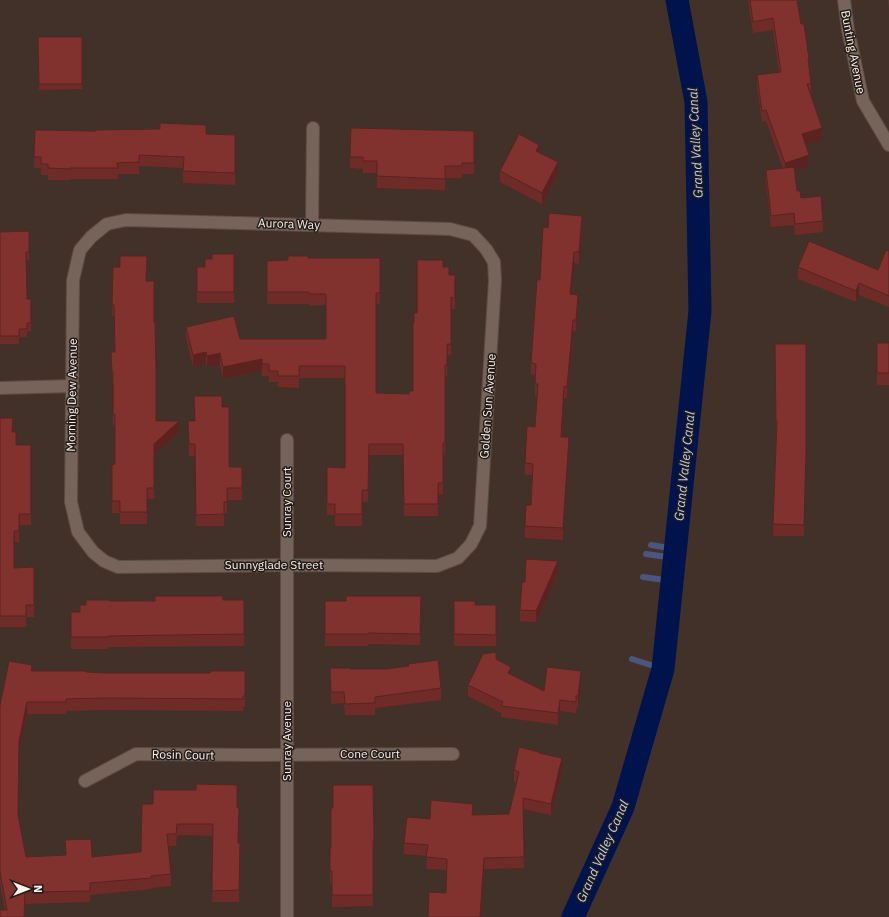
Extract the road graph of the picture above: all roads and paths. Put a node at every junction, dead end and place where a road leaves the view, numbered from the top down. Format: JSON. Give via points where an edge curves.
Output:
{"nodes":[{"id":1,"x":844,"y":0,"type":"edge"},
{"id":2,"x":313,"y":128,"type":"dead end"},
{"id":3,"x":889,"y":145,"type":"edge"},
{"id":4,"x":312,"y":225,"type":"junction"},
{"id":5,"x":91,"y":237,"type":"joint"},
{"id":6,"x":486,"y":249,"type":"joint"},
{"id":7,"x":73,"y":386,"type":"junction"},
{"id":8,"x":0,"y":388,"type":"edge"},
{"id":9,"x":287,"y":440,"type":"dead end"},
{"id":10,"x":93,"y":552,"type":"joint"},
{"id":11,"x":458,"y":558,"type":"joint"},
{"id":12,"x":288,"y":565,"type":"junction"},
{"id":13,"x":454,"y":754,"type":"dead end"},
{"id":14,"x":287,"y":755,"type":"junction"},
{"id":15,"x":85,"y":781,"type":"dead end"},
{"id":16,"x":287,"y":917,"type":"edge"}],
"edges":[{"from":1,"to":3,"type":"street","name":"Bunting Avenue","via":[[863,101]]},
{"from":2,"to":4,"type":"street"},
{"from":4,"to":5,"type":"street","name":"Aurora Way","via":[[126,220],[107,224]]},
{"from":4,"to":6,"type":"street","name":"Aurora Way","via":[[450,229],[473,235]]},
{"from":5,"to":7,"type":"street","name":"Morning Dew Avenue","via":[[80,250],[73,280]]},
{"from":6,"to":11,"type":"street","name":"Golden Sun Avenue","via":[[494,262],[495,280],[480,526],[471,544]]},
{"from":7,"to":8,"type":"street"},
{"from":7,"to":10,"type":"street","name":"Morning Dew Avenue","via":[[71,502],[78,532]]},
{"from":9,"to":12,"type":"street","name":"Sunray Court"},
{"from":10,"to":12,"type":"street","name":"Sunnyglade Street","via":[[104,561],[118,567]]},
{"from":11,"to":12,"type":"street","name":"Sunnyglade Street","via":[[437,566]]},
{"from":12,"to":14,"type":"street","name":"Sunray Avenue"},
{"from":13,"to":14,"type":"street","name":"Cone Court"},
{"from":14,"to":15,"type":"street","name":"Rosin Court","via":[[136,754]]},
{"from":14,"to":16,"type":"street","name":"Sunray Avenue"}]}
